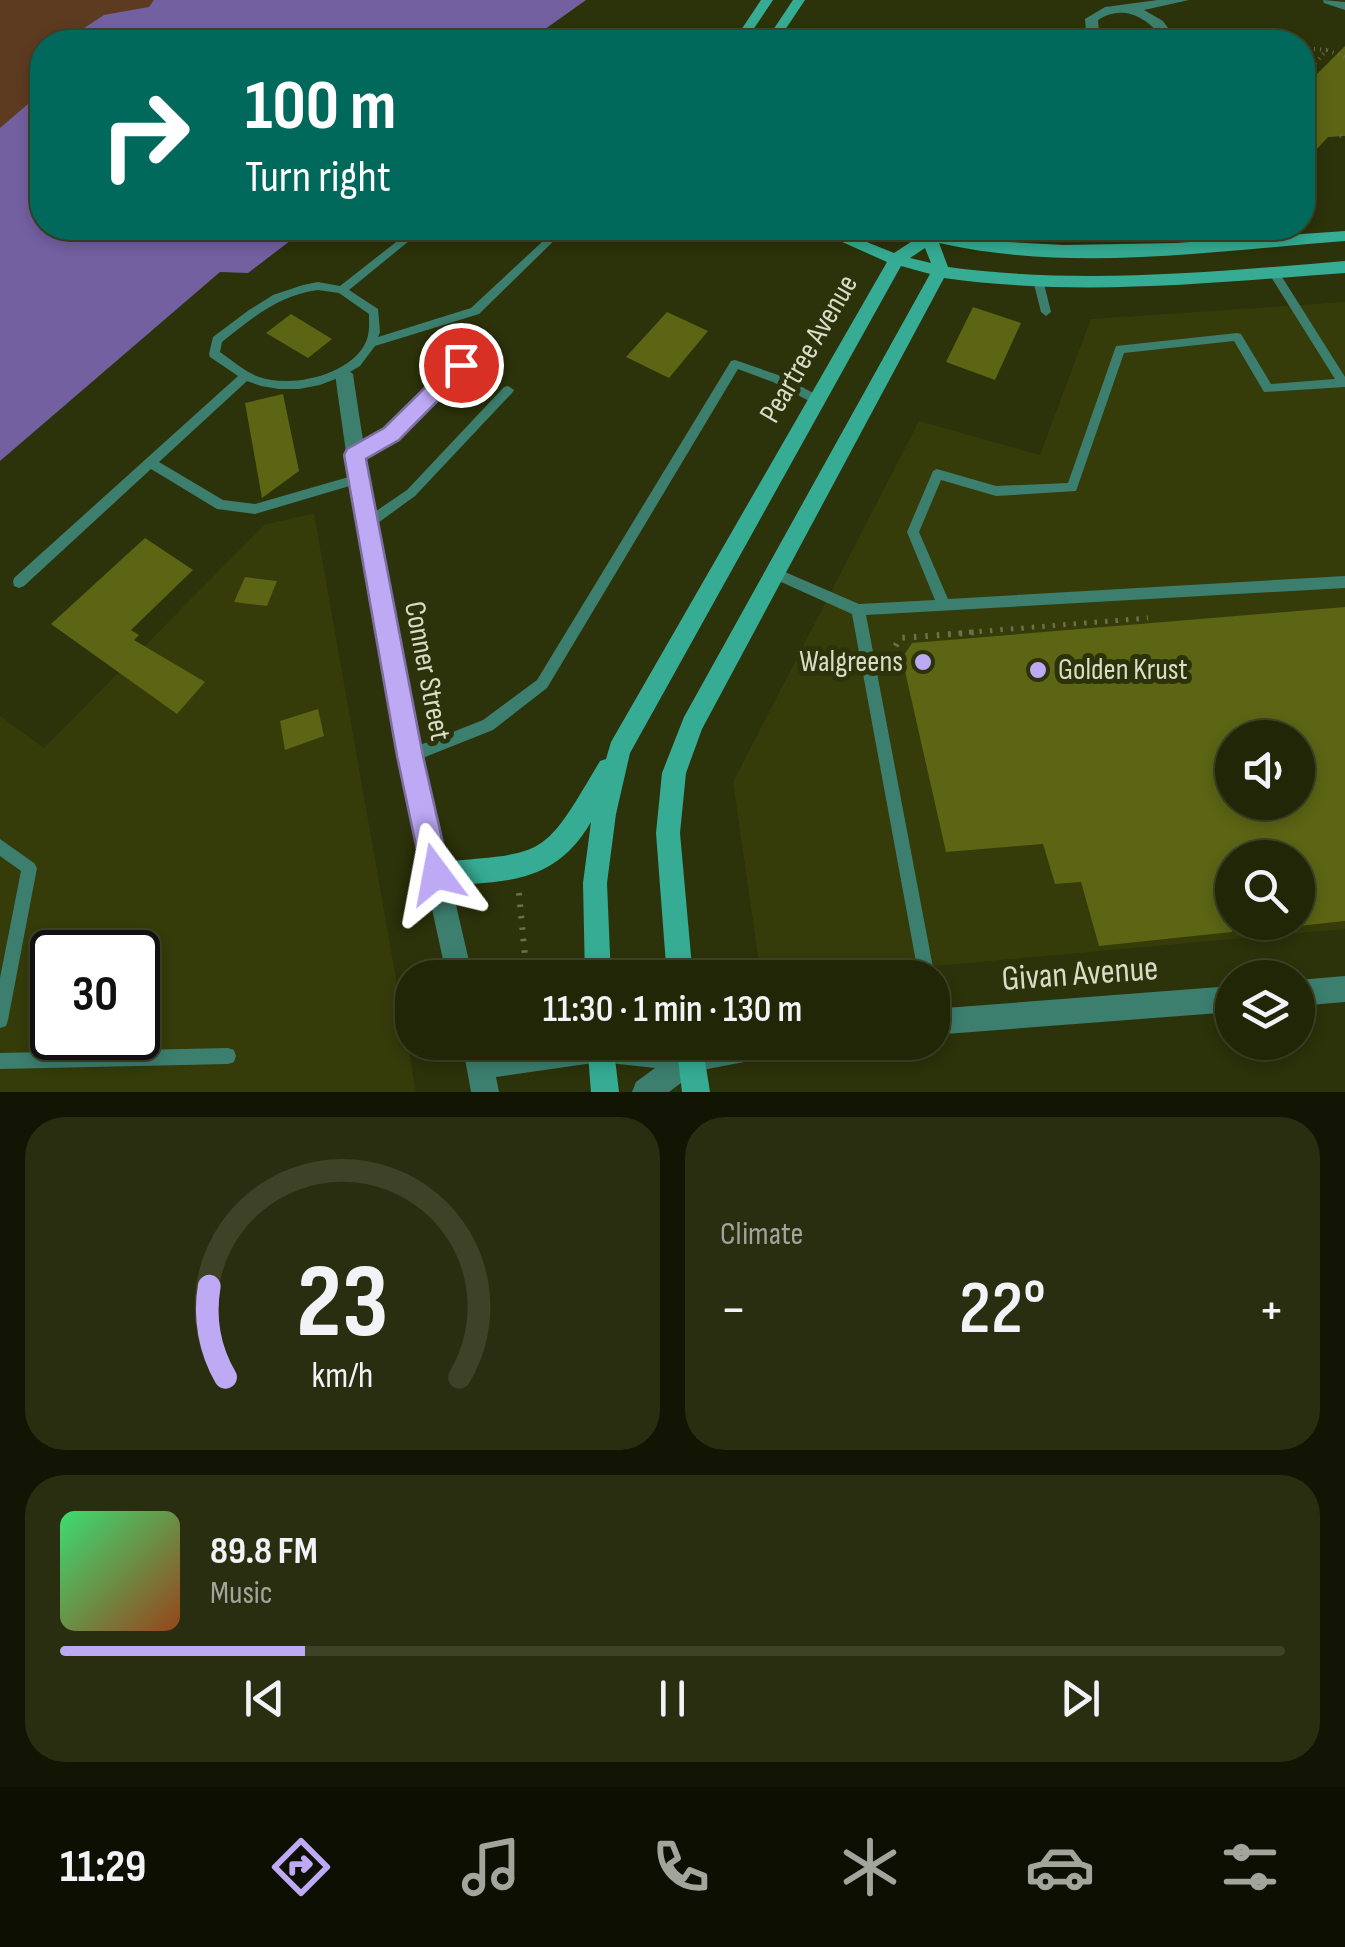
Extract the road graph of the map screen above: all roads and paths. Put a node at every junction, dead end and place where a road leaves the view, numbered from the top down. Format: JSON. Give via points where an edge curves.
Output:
{"nodes":[{"id":1,"x":767,"y":0,"type":"edge"},
{"id":2,"x":798,"y":0,"type":"edge"},
{"id":3,"x":1183,"y":0,"type":"edge"},
{"id":4,"x":1329,"y":0,"type":"edge"},
{"id":5,"x":1345,"y":6,"type":"edge"},
{"id":6,"x":1122,"y":9,"type":"junction"},
{"id":7,"x":747,"y":30,"type":"edge"},
{"id":8,"x":779,"y":30,"type":"edge"},
{"id":9,"x":1093,"y":30,"type":"edge"},
{"id":10,"x":1157,"y":30,"type":"edge"},
{"id":11,"x":1166,"y":30,"type":"edge"},
{"id":12,"x":1315,"y":49,"type":"edge"},
{"id":13,"x":1327,"y":50,"type":"junction"},
{"id":14,"x":1345,"y":57,"type":"edge"},
{"id":15,"x":1315,"y":63,"type":"edge"},
{"id":16,"x":1345,"y":236,"type":"edge"},
{"id":17,"x":1315,"y":238,"type":"edge"},
{"id":18,"x":405,"y":240,"type":"edge"},
{"id":19,"x":549,"y":240,"type":"edge"},
{"id":20,"x":844,"y":240,"type":"edge"},
{"id":21,"x":923,"y":240,"type":"edge"},
{"id":22,"x":930,"y":240,"type":"edge"},
{"id":23,"x":957,"y":240,"type":"edge"},
{"id":24,"x":1282,"y":240,"type":"edge"},
{"id":25,"x":1251,"y":242,"type":"junction"},
{"id":26,"x":897,"y":259,"type":"junction"},
{"id":27,"x":1345,"y":267,"type":"edge"},
{"id":28,"x":941,"y":269,"type":"junction"},
{"id":29,"x":1273,"y":272,"type":"junction"},
{"id":30,"x":1039,"y":284,"type":"junction"},
{"id":31,"x":342,"y":290,"type":"junction"},
{"id":32,"x":1046,"y":312,"type":"dead end"},
{"id":33,"x":374,"y":342,"type":"junction"},
{"id":34,"x":461,"y":365,"type":"dead end"},
{"id":35,"x":247,"y":374,"type":"junction"},
{"id":36,"x":344,"y":374,"type":"junction"},
{"id":37,"x":1344,"y":382,"type":"edge"},
{"id":38,"x":508,"y":390,"type":"dead end"},
{"id":39,"x":816,"y":400,"type":"junction"},
{"id":40,"x":354,"y":455,"type":"junction"},
{"id":41,"x":150,"y":462,"type":"junction"},
{"id":42,"x":359,"y":480,"type":"junction"},
{"id":43,"x":367,"y":524,"type":"junction"},
{"id":44,"x":774,"y":573,"type":"junction"},
{"id":45,"x":19,"y":582,"type":"dead end"},
{"id":46,"x":1345,"y":582,"type":"edge"},
{"id":47,"x":944,"y":605,"type":"junction"},
{"id":48,"x":858,"y":610,"type":"junction"},
{"id":49,"x":1152,"y":618,"type":"dead end"},
{"id":50,"x":888,"y":658,"type":"dead end"},
{"id":51,"x":618,"y":750,"type":"junction"},
{"id":52,"x":410,"y":756,"type":"junction"},
{"id":53,"x":0,"y":847,"type":"edge"},
{"id":54,"x":436,"y":874,"type":"junction"},
{"id":55,"x":519,"y":890,"type":"dead end"},
{"id":56,"x":456,"y":960,"type":"edge"},
{"id":57,"x":525,"y":960,"type":"edge"},
{"id":58,"x":597,"y":960,"type":"edge"},
{"id":59,"x":679,"y":960,"type":"edge"},
{"id":60,"x":925,"y":960,"type":"edge"},
{"id":61,"x":1345,"y":989,"type":"edge"},
{"id":62,"x":1315,"y":992,"type":"edge"},
{"id":63,"x":1215,"y":1000,"type":"edge"},
{"id":64,"x":950,"y":1015,"type":"edge"},
{"id":65,"x":0,"y":1020,"type":"edge"},
{"id":66,"x":228,"y":1056,"type":"dead end"},
{"id":67,"x":521,"y":1060,"type":"edge"},
{"id":68,"x":602,"y":1060,"type":"edge"},
{"id":69,"x":680,"y":1060,"type":"edge"},
{"id":70,"x":691,"y":1060,"type":"edge"},
{"id":71,"x":0,"y":1061,"type":"edge"},
{"id":72,"x":481,"y":1067,"type":"edge"},
{"id":73,"x":605,"y":1092,"type":"edge"},
{"id":74,"x":646,"y":1092,"type":"edge"},
{"id":75,"x":696,"y":1092,"type":"edge"}],
"edges":[{"from":1,"to":7,"type":"main road"},
{"from":2,"to":8,"type":"main road"},
{"from":3,"to":6,"type":"street"},
{"from":3,"to":11,"type":"street"},
{"from":4,"to":5,"type":"street"},
{"from":6,"to":9,"type":"street","via":[[1096,14]]},
{"from":6,"to":10,"type":"street","via":[[1148,16]]},
{"from":12,"to":13,"type":"path"},
{"from":13,"to":14,"type":"path"},
{"from":13,"to":15,"type":"path"},
{"from":16,"to":17,"type":"main road"},
{"from":18,"to":31,"type":"lane"},
{"from":19,"to":33,"type":"lane","via":[[475,311]]},
{"from":20,"to":26,"type":"main road"},
{"from":21,"to":26,"type":"main road","name":"Peartree Avenue"},
{"from":22,"to":28,"type":"main road"},
{"from":23,"to":25,"type":"main road","via":[[1043,252]]},
{"from":24,"to":25,"type":"main road"},
{"from":25,"to":29,"type":"main road"},
{"from":26,"to":28,"type":"main road"},
{"from":26,"to":39,"type":"main road","name":"Peartree Avenue"},
{"from":27,"to":29,"type":"main road"},
{"from":28,"to":30,"type":"main road"},
{"from":28,"to":44,"type":"main road"},
{"from":29,"to":30,"type":"main road"},
{"from":29,"to":37,"type":"lane"},
{"from":30,"to":32,"type":"lane"},
{"from":31,"to":33,"type":"lane","via":[[374,312]]},
{"from":31,"to":35,"type":"lane","via":[[294,288],[276,295],[217,340],[214,354]]},
{"from":33,"to":36,"type":"lane"},
{"from":34,"to":40,"type":"lane","via":[[391,434]]},
{"from":35,"to":36,"type":"lane","via":[[272,384]]},
{"from":35,"to":41,"type":"lane"},
{"from":36,"to":40,"type":"street","name":"Conner Street"},
{"from":37,"to":47,"type":"lane","via":[[1268,390],[1237,337],[1120,349],[1072,488],[996,490],[937,474],[913,532]]},
{"from":38,"to":43,"type":"lane","via":[[411,493]]},
{"from":39,"to":51,"type":"main road","name":"Peartree Avenue"},
{"from":39,"to":52,"type":"lane","via":[[736,364],[542,684],[488,725]]},
{"from":40,"to":42,"type":"street","name":"Conner Street"},
{"from":41,"to":42,"type":"lane","via":[[222,504],[255,509]]},
{"from":41,"to":45,"type":"lane"},
{"from":42,"to":43,"type":"street","name":"Conner Street"},
{"from":43,"to":52,"type":"street","name":"Conner Street"},
{"from":44,"to":48,"type":"lane"},
{"from":44,"to":59,"type":"main road","via":[[674,773],[668,833]]},
{"from":46,"to":47,"type":"lane"},
{"from":47,"to":48,"type":"lane"},
{"from":48,"to":60,"type":"lane"},
{"from":49,"to":50,"type":"path","via":[[900,638]]},
{"from":51,"to":54,"type":"main road","via":[[567,840],[550,854],[520,867]]},
{"from":51,"to":58,"type":"main road","name":"Peartree Avenue","via":[[595,883]]},
{"from":52,"to":54,"type":"street","name":"Conner Street"},
{"from":53,"to":65,"type":"lane","via":[[30,868]]},
{"from":54,"to":56,"type":"street","name":"Conner Street"},
{"from":55,"to":57,"type":"path"},
{"from":61,"to":62,"type":"street"},
{"from":63,"to":64,"type":"street","name":"Givan Avenue"},
{"from":66,"to":71,"type":"lane"},
{"from":67,"to":72,"type":"street"},
{"from":68,"to":73,"type":"main road"},
{"from":69,"to":74,"type":"street"},
{"from":70,"to":75,"type":"main road"}]}
